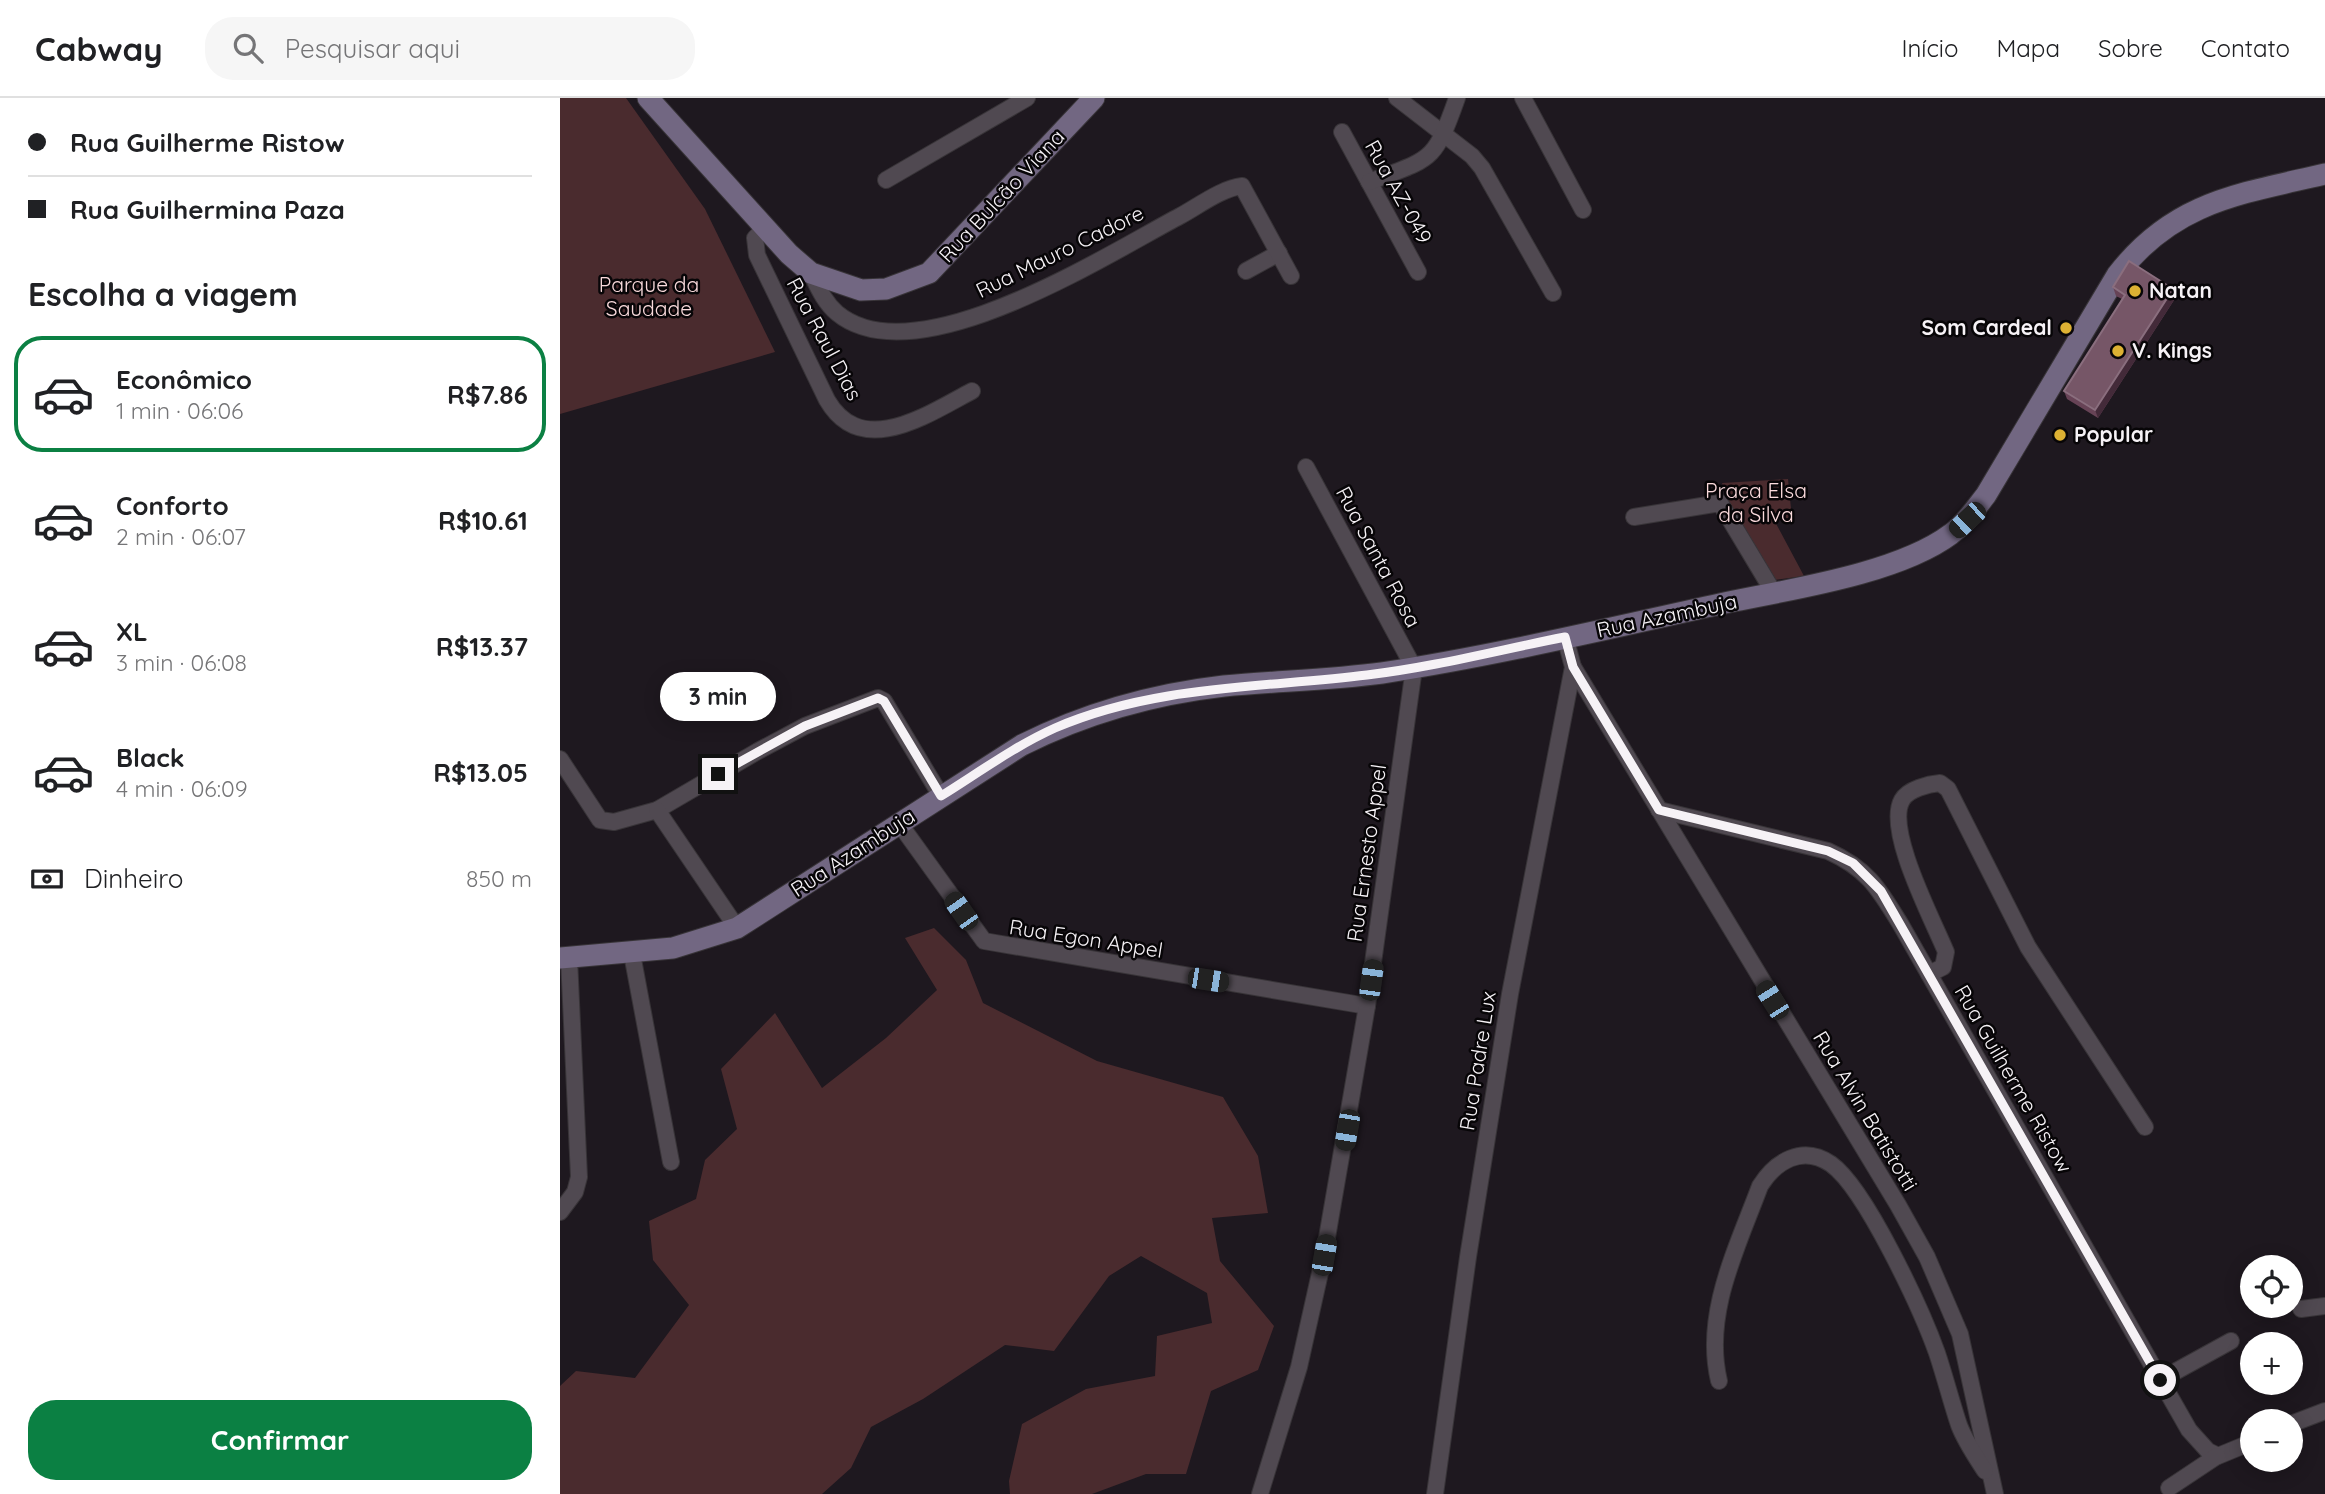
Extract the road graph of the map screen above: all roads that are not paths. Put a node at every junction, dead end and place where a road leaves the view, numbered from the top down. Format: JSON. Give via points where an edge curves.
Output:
{"nodes":[{"id":1,"x":648,"y":98,"type":"edge"},
{"id":2,"x":1027,"y":98,"type":"edge"},
{"id":3,"x":1094,"y":98,"type":"edge"},
{"id":4,"x":1397,"y":98,"type":"edge"},
{"id":5,"x":1457,"y":98,"type":"edge"},
{"id":6,"x":1523,"y":98,"type":"edge"},
{"id":7,"x":1342,"y":132,"type":"dead end"},
{"id":8,"x":1444,"y":135,"type":"junction"},
{"id":9,"x":2325,"y":174,"type":"edge"},
{"id":10,"x":886,"y":180,"type":"dead end"},
{"id":11,"x":1369,"y":183,"type":"junction"},
{"id":12,"x":1583,"y":211,"type":"dead end"},
{"id":13,"x":765,"y":229,"type":"junction"},
{"id":14,"x":1279,"y":253,"type":"junction"},
{"id":15,"x":1246,"y":271,"type":"dead end"},
{"id":16,"x":1418,"y":272,"type":"dead end"},
{"id":17,"x":811,"y":273,"type":"junction"},
{"id":18,"x":1292,"y":276,"type":"dead end"},
{"id":19,"x":1553,"y":293,"type":"dead end"},
{"id":20,"x":972,"y":391,"type":"dead end"},
{"id":21,"x":1306,"y":467,"type":"dead end"},
{"id":22,"x":1634,"y":517,"type":"dead end"},
{"id":23,"x":1774,"y":593,"type":"junction"},
{"id":24,"x":1565,"y":637,"type":"junction"},
{"id":25,"x":1573,"y":667,"type":"junction"},
{"id":26,"x":1414,"y":668,"type":"junction"},
{"id":27,"x":560,"y":760,"type":"edge"},
{"id":28,"x":941,"y":796,"type":"junction"},
{"id":29,"x":657,"y":810,"type":"junction"},
{"id":30,"x":1659,"y":810,"type":"junction"},
{"id":31,"x":898,"y":823,"type":"junction"},
{"id":32,"x":737,"y":928,"type":"junction"},
{"id":33,"x":632,"y":954,"type":"junction"},
{"id":34,"x":564,"y":958,"type":"edge"},
{"id":35,"x":1929,"y":974,"type":"junction"},
{"id":36,"x":1367,"y":1006,"type":"junction"},
{"id":37,"x":2145,"y":1127,"type":"dead end"},
{"id":38,"x":671,"y":1162,"type":"dead end"},
{"id":39,"x":560,"y":1212,"type":"edge"},
{"id":40,"x":2325,"y":1306,"type":"edge"},
{"id":41,"x":2303,"y":1309,"type":"edge"},
{"id":42,"x":2231,"y":1341,"type":"dead end"},
{"id":43,"x":2160,"y":1380,"type":"junction"},
{"id":44,"x":1719,"y":1381,"type":"dead end"},
{"id":45,"x":2325,"y":1411,"type":"edge"},
{"id":46,"x":2303,"y":1419,"type":"edge"},
{"id":47,"x":2240,"y":1448,"type":"edge"},
{"id":48,"x":2217,"y":1456,"type":"junction"},
{"id":49,"x":1993,"y":1488,"type":"edge"},
{"id":50,"x":2169,"y":1488,"type":"dead end"},
{"id":51,"x":1260,"y":1494,"type":"edge"},
{"id":52,"x":1435,"y":1494,"type":"edge"}],
"edges":[{"from":1,"to":13,"type":"main road","name":"Rua Bulcão Viana"},
{"from":2,"to":10,"type":"street"},
{"from":3,"to":17,"type":"main road","name":"Rua Bulcão Viana","via":[[929,273],[886,289],[861,290]]},
{"from":4,"to":8,"type":"street"},
{"from":5,"to":8,"type":"street"},
{"from":6,"to":12,"type":"street"},
{"from":7,"to":11,"type":"street","name":"Rua AZ-049"},
{"from":8,"to":11,"type":"street","via":[[1422,162]]},
{"from":8,"to":19,"type":"street","via":[[1472,156],[1488,176]]},
{"from":9,"to":23,"type":"main road","name":"Rua Azambuja","via":[[2199,207],[2135,252],[2006,464],[1951,535],[1900,559]]},
{"from":11,"to":16,"type":"street","name":"Rua AZ-049"},
{"from":13,"to":17,"type":"main road","name":"Rua Bulcão Viana"},
{"from":13,"to":20,"type":"street","name":"Rua Raul Dias","via":[[755,238],[757,255],[827,400],[844,420],[872,431],[887,430]]},
{"from":14,"to":15,"type":"street"},
{"from":14,"to":17,"type":"street","name":"Rua Mauro Cadore","via":[[1244,188],[1237,187],[1012,303],[963,322],[887,331],[858,325],[824,299]]},
{"from":14,"to":18,"type":"street","name":"Rua Mauro Cadore"},
{"from":21,"to":26,"type":"street","name":"Rua Santa Rosa"},
{"from":22,"to":23,"type":"street","via":[[1720,503]]},
{"from":23,"to":24,"type":"main road","name":"Rua Azambuja"},
{"from":24,"to":25,"type":"street","name":"Rua Padre Lux"},
{"from":24,"to":26,"type":"main road","name":"Rua Azambuja"},
{"from":25,"to":30,"type":"street","name":"Rua Alvin Batistotti"},
{"from":25,"to":52,"type":"street","name":"Rua Padre Lux","via":[[1510,994]]},
{"from":26,"to":28,"type":"main road","name":"Rua Azambuja","via":[[1222,687],[1094,714],[1022,746]]},
{"from":26,"to":36,"type":"street","name":"Rua Ernesto Appel"},
{"from":27,"to":29,"type":"street","via":[[600,820],[614,822]]},
{"from":28,"to":29,"type":"street","via":[[878,698],[770,744]]},
{"from":28,"to":31,"type":"main road","name":"Rua Azambuja"},
{"from":29,"to":32,"type":"street"},
{"from":30,"to":35,"type":"street","name":"Rua Guilherme Ristow","via":[[1797,842],[1853,863],[1881,891]]},
{"from":30,"to":49,"type":"street","name":"Rua Alvin Batistotti","via":[[1927,1257],[1960,1334]]},
{"from":31,"to":32,"type":"main road","name":"Rua Azambuja"},
{"from":31,"to":36,"type":"street","name":"Rua Egon Appel","via":[[984,941]]},
{"from":32,"to":33,"type":"main road","name":"Rua Azambuja","via":[[703,941]]},
{"from":33,"to":34,"type":"main road","name":"Rua Azambuja"},
{"from":33,"to":38,"type":"street"},
{"from":34,"to":39,"type":"street","via":[[579,1177],[575,1192]]},
{"from":35,"to":37,"type":"street","via":[[1943,967],[1946,952],[1897,825],[1908,793],[1940,783],[1948,789],[2028,947]]},
{"from":35,"to":43,"type":"street","name":"Rua Guilherme Ristow"},
{"from":36,"to":51,"type":"street","name":"Rua Ernesto Appel","via":[[1311,1321]]},
{"from":40,"to":41,"type":"street"},
{"from":42,"to":43,"type":"street"},
{"from":43,"to":48,"type":"street","name":"Rua Guilherme Ristow","via":[[2189,1430]]},
{"from":44,"to":49,"type":"street","via":[[1713,1358],[1717,1312],[1759,1186],[1770,1169],[1785,1158],[1814,1157],[1830,1164],[1850,1185],[1882,1238],[1916,1301],[1960,1427]]},
{"from":45,"to":46,"type":"street"},
{"from":47,"to":48,"type":"street"},
{"from":48,"to":50,"type":"street"}]}
